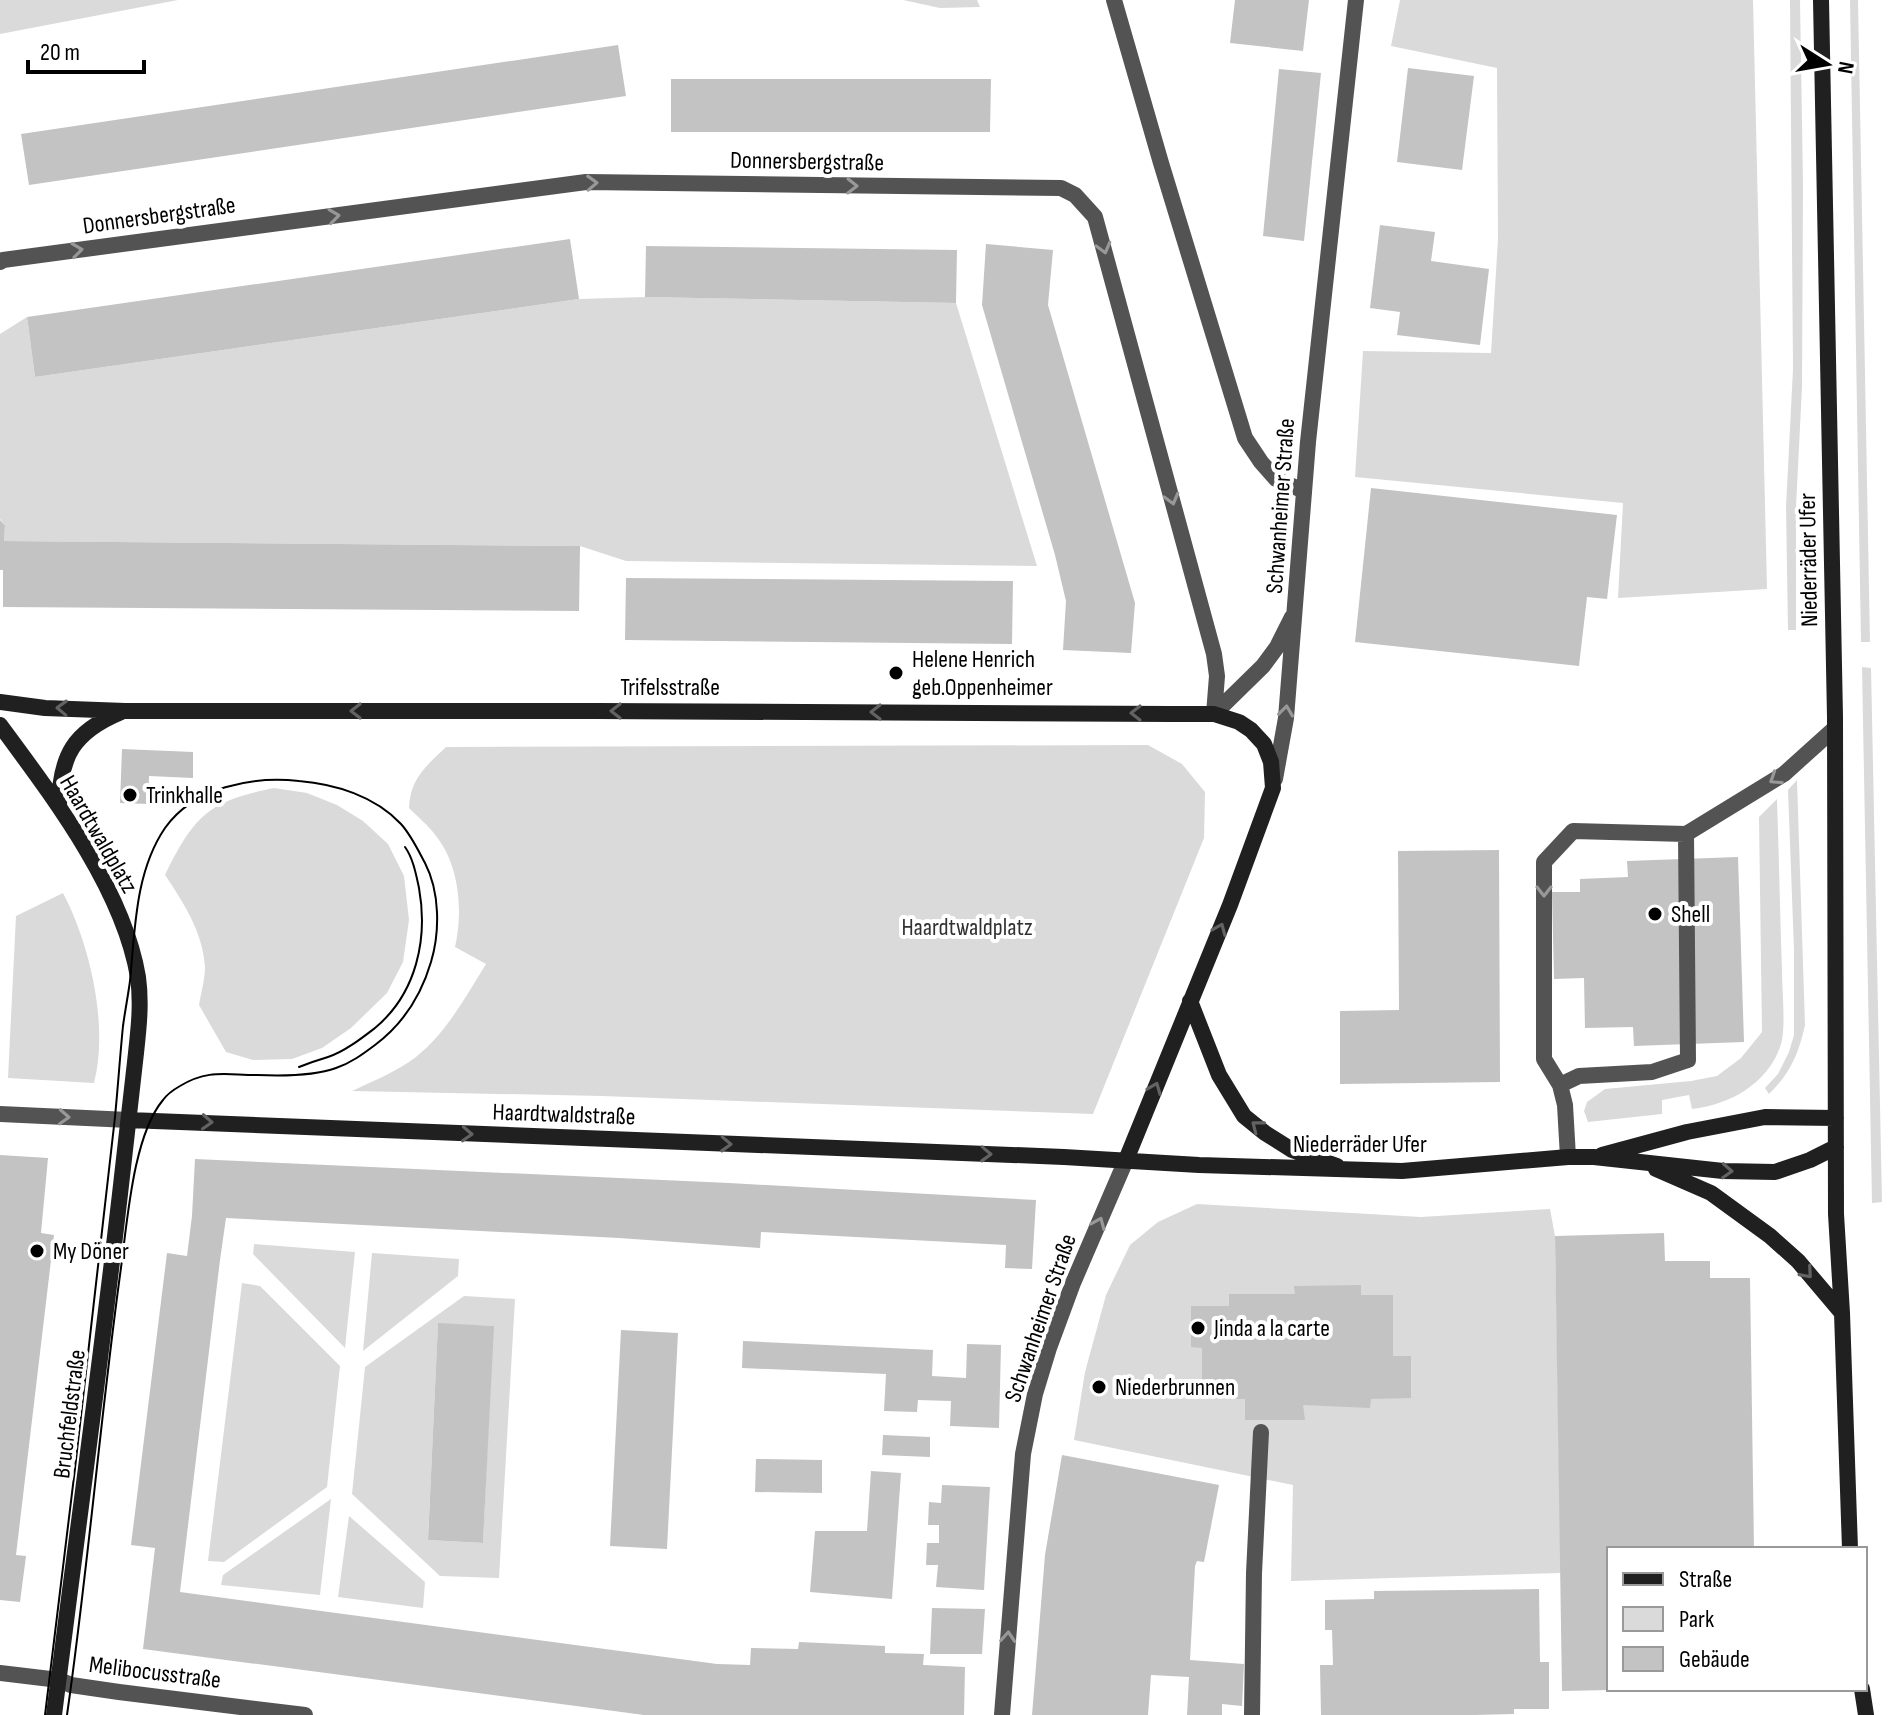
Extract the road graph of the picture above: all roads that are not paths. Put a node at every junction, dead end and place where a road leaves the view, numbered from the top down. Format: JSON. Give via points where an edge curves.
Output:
{"nodes":[{"id":1,"x":1114,"y":0,"type":"edge"},
{"id":2,"x":1356,"y":0,"type":"edge"},
{"id":3,"x":1821,"y":0,"type":"edge"},
{"id":4,"x":0,"y":262,"type":"edge"},
{"id":5,"x":1304,"y":491,"type":"junction"},
{"id":6,"x":1296,"y":609,"type":"junction"},
{"id":7,"x":0,"y":702,"type":"edge"},
{"id":8,"x":125,"y":711,"type":"junction"},
{"id":9,"x":1214,"y":714,"type":"junction"},
{"id":10,"x":0,"y":725,"type":"edge"},
{"id":11,"x":1834,"y":729,"type":"junction"},
{"id":12,"x":1273,"y":788,"type":"junction"},
{"id":13,"x":59,"y":806,"type":"junction"},
{"id":14,"x":1686,"y":834,"type":"junction"},
{"id":15,"x":1190,"y":1001,"type":"junction"},
{"id":16,"x":1560,"y":1085,"type":"junction"},
{"id":17,"x":0,"y":1114,"type":"edge"},
{"id":18,"x":1836,"y":1118,"type":"junction"},
{"id":19,"x":129,"y":1120,"type":"junction"},
{"id":20,"x":1836,"y":1147,"type":"junction"},
{"id":21,"x":1568,"y":1157,"type":"junction"},
{"id":22,"x":1594,"y":1157,"type":"junction"},
{"id":23,"x":1126,"y":1160,"type":"junction"},
{"id":24,"x":1643,"y":1162,"type":"junction"},
{"id":25,"x":1352,"y":1171,"type":"junction"},
{"id":26,"x":1842,"y":1313,"type":"junction"},
{"id":27,"x":1261,"y":1432,"type":"dead end"},
{"id":28,"x":1850,"y":1547,"type":"edge"},
{"id":29,"x":0,"y":1673,"type":"edge"},
{"id":30,"x":59,"y":1680,"type":"junction"},
{"id":31,"x":1862,"y":1691,"type":"edge"},
{"id":32,"x":54,"y":1715,"type":"edge"},
{"id":33,"x":305,"y":1715,"type":"edge"},
{"id":34,"x":1002,"y":1715,"type":"edge"},
{"id":35,"x":1252,"y":1715,"type":"edge"},
{"id":36,"x":1866,"y":1715,"type":"edge"}],
"edges":[{"from":1,"to":5,"type":"street","via":[[1245,438],[1276,479]]},
{"from":2,"to":5,"type":"street","name":"Schwanheimer Straße"},
{"from":3,"to":11,"type":"street","name":"Niederräder Ufer"},
{"from":4,"to":9,"type":"street","name":"Donnersbergstraße","one_way":true,"via":[[586,182],[1061,188],[1095,217],[1214,654]]},
{"from":5,"to":6,"type":"street","name":"Schwanheimer Straße"},
{"from":6,"to":9,"type":"street","via":[[1270,656]]},
{"from":12,"to":6,"type":"street","name":"Schwanheimer Straße","one_way":true},
{"from":8,"to":7,"type":"street","name":"Trifelsstraße","one_way":true},
{"from":9,"to":8,"type":"street","name":"Trifelsstraße","one_way":true},
{"from":8,"to":13,"type":"street","name":"Trifelsstraße","via":[[92,726],[76,741],[64,763]]},
{"from":9,"to":12,"type":"street","name":"Trifelsstraße","via":[[1239,722],[1264,744]]},
{"from":10,"to":13,"type":"street","name":"Haardtwaldplatz"},
{"from":11,"to":14,"type":"street","one_way":true,"via":[[1784,774]]},
{"from":11,"to":18,"type":"street","name":"Niederräder Ufer"},
{"from":15,"to":12,"type":"street","name":"Schwanheimer Straße","one_way":true},
{"from":13,"to":19,"type":"street","name":"Haardtwaldplatz","via":[[112,898],[138,977]]},
{"from":14,"to":16,"type":"street","via":[[1688,1060],[1652,1072],[1579,1076]]},
{"from":14,"to":16,"type":"street","one_way":true,"via":[[1573,831],[1544,862],[1544,1059]]},
{"from":23,"to":15,"type":"street","name":"Schwanheimer Straße","one_way":true},
{"from":25,"to":15,"type":"street","one_way":true,"via":[[1292,1150],[1244,1116],[1219,1075]]},
{"from":16,"to":21,"type":"street"},
{"from":17,"to":19,"type":"street","name":"Haardtwaldstraße","one_way":true},
{"from":18,"to":20,"type":"street","name":"Niederräder Ufer"},
{"from":18,"to":22,"type":"street","name":"Niederräder Ufer","via":[[1765,1117]]},
{"from":19,"to":23,"type":"street","name":"Haardtwaldstraße","one_way":true},
{"from":19,"to":30,"type":"street","name":"Bruchfeldstraße"},
{"from":24,"to":20,"type":"street","name":"Niederräder Ufer","one_way":true,"via":[[1775,1172]]},
{"from":20,"to":26,"type":"street","name":"Niederräder Ufer"},
{"from":21,"to":22,"type":"street","name":"Niederräder Ufer"},
{"from":21,"to":25,"type":"street","name":"Niederräder Ufer"},
{"from":22,"to":24,"type":"street","name":"Niederräder Ufer"},
{"from":23,"to":25,"type":"street","name":"Niederräder Ufer"},
{"from":34,"to":23,"type":"street","name":"Schwanheimer Straße","one_way":true,"via":[[1023,1454],[1035,1394],[1073,1283]]},
{"from":24,"to":26,"type":"street","name":"Niederräder Ufer","one_way":true,"via":[[1711,1193],[1770,1236]]},
{"from":26,"to":28,"type":"street","name":"Niederräder Ufer"},
{"from":27,"to":35,"type":"street"},
{"from":29,"to":30,"type":"street","name":"Melibocusstraße"},
{"from":30,"to":32,"type":"street","name":"Bruchfeldstraße"},
{"from":30,"to":33,"type":"street","name":"Melibocusstraße"},
{"from":31,"to":36,"type":"street"}]}
